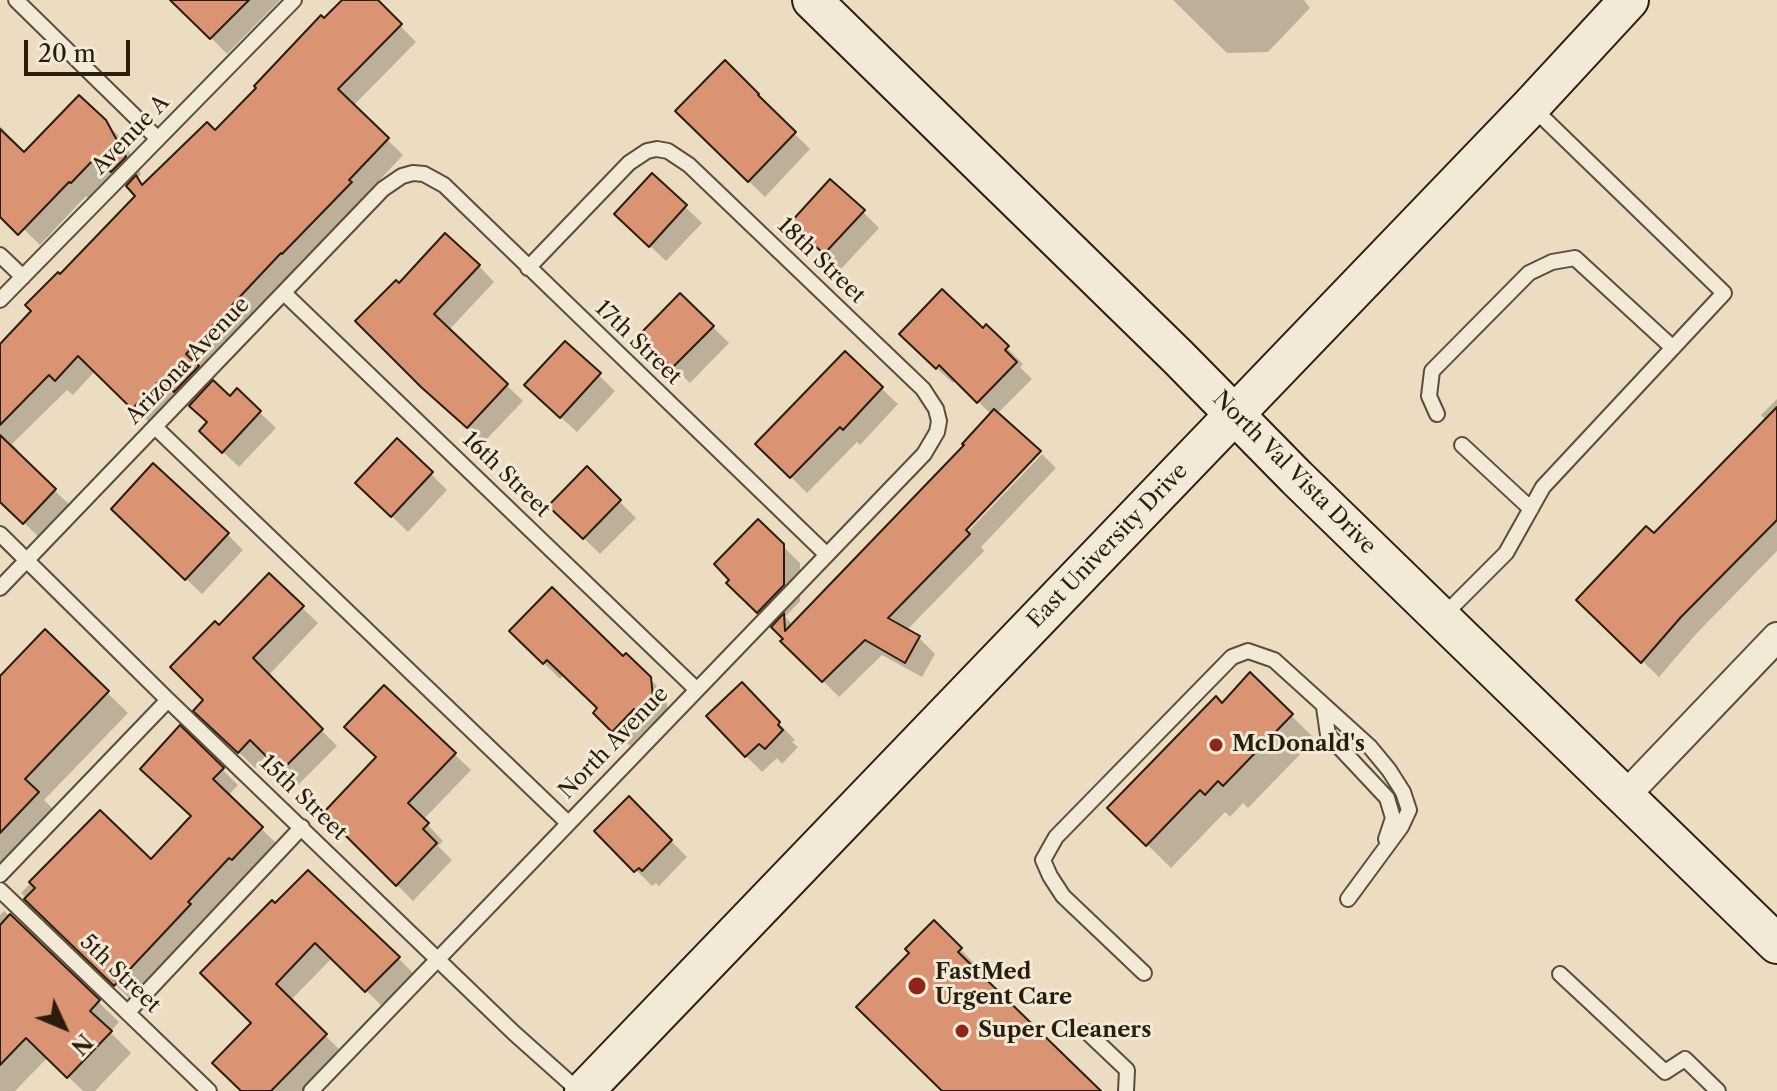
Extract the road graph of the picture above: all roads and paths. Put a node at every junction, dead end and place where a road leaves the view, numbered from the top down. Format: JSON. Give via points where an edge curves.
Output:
{"nodes":[{"id":1,"x":16,"y":0,"type":"edge"},
{"id":2,"x":293,"y":0,"type":"edge"},
{"id":3,"x":812,"y":0,"type":"edge"},
{"id":4,"x":1629,"y":0,"type":"edge"},
{"id":5,"x":1531,"y":106,"type":"junction"},
{"id":6,"x":158,"y":139,"type":"junction"},
{"id":7,"x":413,"y":173,"type":"joint"},
{"id":8,"x":0,"y":255,"type":"edge"},
{"id":9,"x":528,"y":268,"type":"junction"},
{"id":10,"x":23,"y":277,"type":"junction"},
{"id":11,"x":284,"y":293,"type":"junction"},
{"id":12,"x":0,"y":300,"type":"edge"},
{"id":13,"x":1673,"y":348,"type":"junction"},
{"id":14,"x":1234,"y":414,"type":"junction"},
{"id":15,"x":1437,"y":414,"type":"dead end"},
{"id":16,"x":939,"y":421,"type":"joint"},
{"id":17,"x":155,"y":427,"type":"junction"},
{"id":18,"x":1462,"y":445,"type":"dead end"},
{"id":19,"x":1531,"y":509,"type":"junction"},
{"id":20,"x":0,"y":534,"type":"edge"},
{"id":21,"x":827,"y":555,"type":"junction"},
{"id":22,"x":27,"y":560,"type":"junction"},
{"id":23,"x":0,"y":588,"type":"edge"},
{"id":24,"x":1441,"y":618,"type":"junction"},
{"id":25,"x":1777,"y":637,"type":"edge"},
{"id":26,"x":697,"y":690,"type":"junction"},
{"id":27,"x":168,"y":700,"type":"junction"},
{"id":28,"x":1324,"y":707,"type":"junction"},
{"id":29,"x":1625,"y":796,"type":"junction"},
{"id":30,"x":568,"y":823,"type":"junction"},
{"id":31,"x":302,"y":827,"type":"junction"},
{"id":32,"x":1382,"y":851,"type":"junction"},
{"id":33,"x":0,"y":875,"type":"edge"},
{"id":34,"x":0,"y":890,"type":"edge"},
{"id":35,"x":1348,"y":899,"type":"dead end"},
{"id":36,"x":1777,"y":944,"type":"edge"},
{"id":37,"x":439,"y":959,"type":"junction"},
{"id":38,"x":1144,"y":973,"type":"dead end"},
{"id":39,"x":1560,"y":974,"type":"dead end"},
{"id":40,"x":128,"y":1012,"type":"junction"},
{"id":41,"x":1087,"y":1032,"type":"dead end"},
{"id":42,"x":209,"y":1091,"type":"edge"},
{"id":43,"x":311,"y":1091,"type":"edge"},
{"id":44,"x":582,"y":1091,"type":"edge"},
{"id":45,"x":1126,"y":1091,"type":"edge"},
{"id":46,"x":1718,"y":1091,"type":"edge"}],
"edges":[{"from":1,"to":6,"type":"lane"},
{"from":2,"to":6,"type":"lane","name":"Avenue A"},
{"from":3,"to":14,"type":"main road","name":"North Val Vista Drive"},
{"from":4,"to":5,"type":"main road","name":"East University Drive"},
{"from":5,"to":13,"type":"lane","via":[[1724,293]]},
{"from":5,"to":14,"type":"main road","name":"East University Drive"},
{"from":6,"to":10,"type":"lane","name":"Avenue A"},
{"from":7,"to":9,"type":"lane","name":"17th Street","via":[[444,185]]},
{"from":7,"to":11,"type":"lane","name":"Arizona Avenue","via":[[383,189]]},
{"from":8,"to":10,"type":"lane"},
{"from":9,"to":16,"type":"lane","name":"18th Street","via":[[629,163],[647,151],[668,151],[689,165],[923,389]]},
{"from":9,"to":21,"type":"lane","name":"17th Street"},
{"from":10,"to":12,"type":"lane","name":"Avenue A"},
{"from":11,"to":17,"type":"lane","name":"Arizona Avenue"},
{"from":11,"to":26,"type":"lane","name":"16th Street"},
{"from":13,"to":15,"type":"lane","via":[[1575,258],[1552,262],[1529,273],[1432,371],[1429,396]]},
{"from":13,"to":19,"type":"lane","via":[[1543,487]]},
{"from":14,"to":24,"type":"main road","name":"North Val Vista Drive"},
{"from":14,"to":44,"type":"main road","name":"East University Drive"},
{"from":16,"to":21,"type":"lane","name":"North Avenue","via":[[924,454]]},
{"from":17,"to":22,"type":"lane","name":"Arizona Avenue"},
{"from":17,"to":30,"type":"lane"},
{"from":18,"to":19,"type":"lane"},
{"from":19,"to":24,"type":"lane","via":[[1506,553]]},
{"from":20,"to":22,"type":"lane","name":"15th Street"},
{"from":21,"to":26,"type":"lane","name":"North Avenue"},
{"from":22,"to":23,"type":"lane","name":"Arizona Avenue"},
{"from":22,"to":27,"type":"lane","name":"15th Street"},
{"from":24,"to":29,"type":"main road","name":"North Val Vista Drive"},
{"from":25,"to":29,"type":"street"},
{"from":26,"to":30,"type":"lane","name":"North Avenue"},
{"from":27,"to":31,"type":"lane","name":"15th Street"},
{"from":27,"to":33,"type":"lane"},
{"from":28,"to":32,"type":"lane","via":[[1328,735],[1387,798],[1393,818]]},
{"from":28,"to":32,"type":"lane","via":[[1370,747],[1403,792],[1409,810]]},
{"from":28,"to":38,"type":"lane","via":[[1274,660],[1248,651],[1232,657],[1056,837],[1043,860],[1050,876],[1063,896]]},
{"from":29,"to":36,"type":"main road","name":"North Val Vista Drive"},
{"from":30,"to":37,"type":"lane","name":"North Avenue"},
{"from":31,"to":37,"type":"lane","name":"15th Street"},
{"from":31,"to":40,"type":"lane"},
{"from":32,"to":35,"type":"lane"},
{"from":34,"to":40,"type":"lane","name":"5th Street"},
{"from":37,"to":43,"type":"lane","name":"North Avenue"},
{"from":37,"to":44,"type":"lane","name":"15th Street"},
{"from":39,"to":46,"type":"lane","via":[[1665,1072],[1685,1059]]},
{"from":40,"to":42,"type":"lane","name":"5th Street"},
{"from":41,"to":45,"type":"lane","via":[[1127,1070]]}]}
